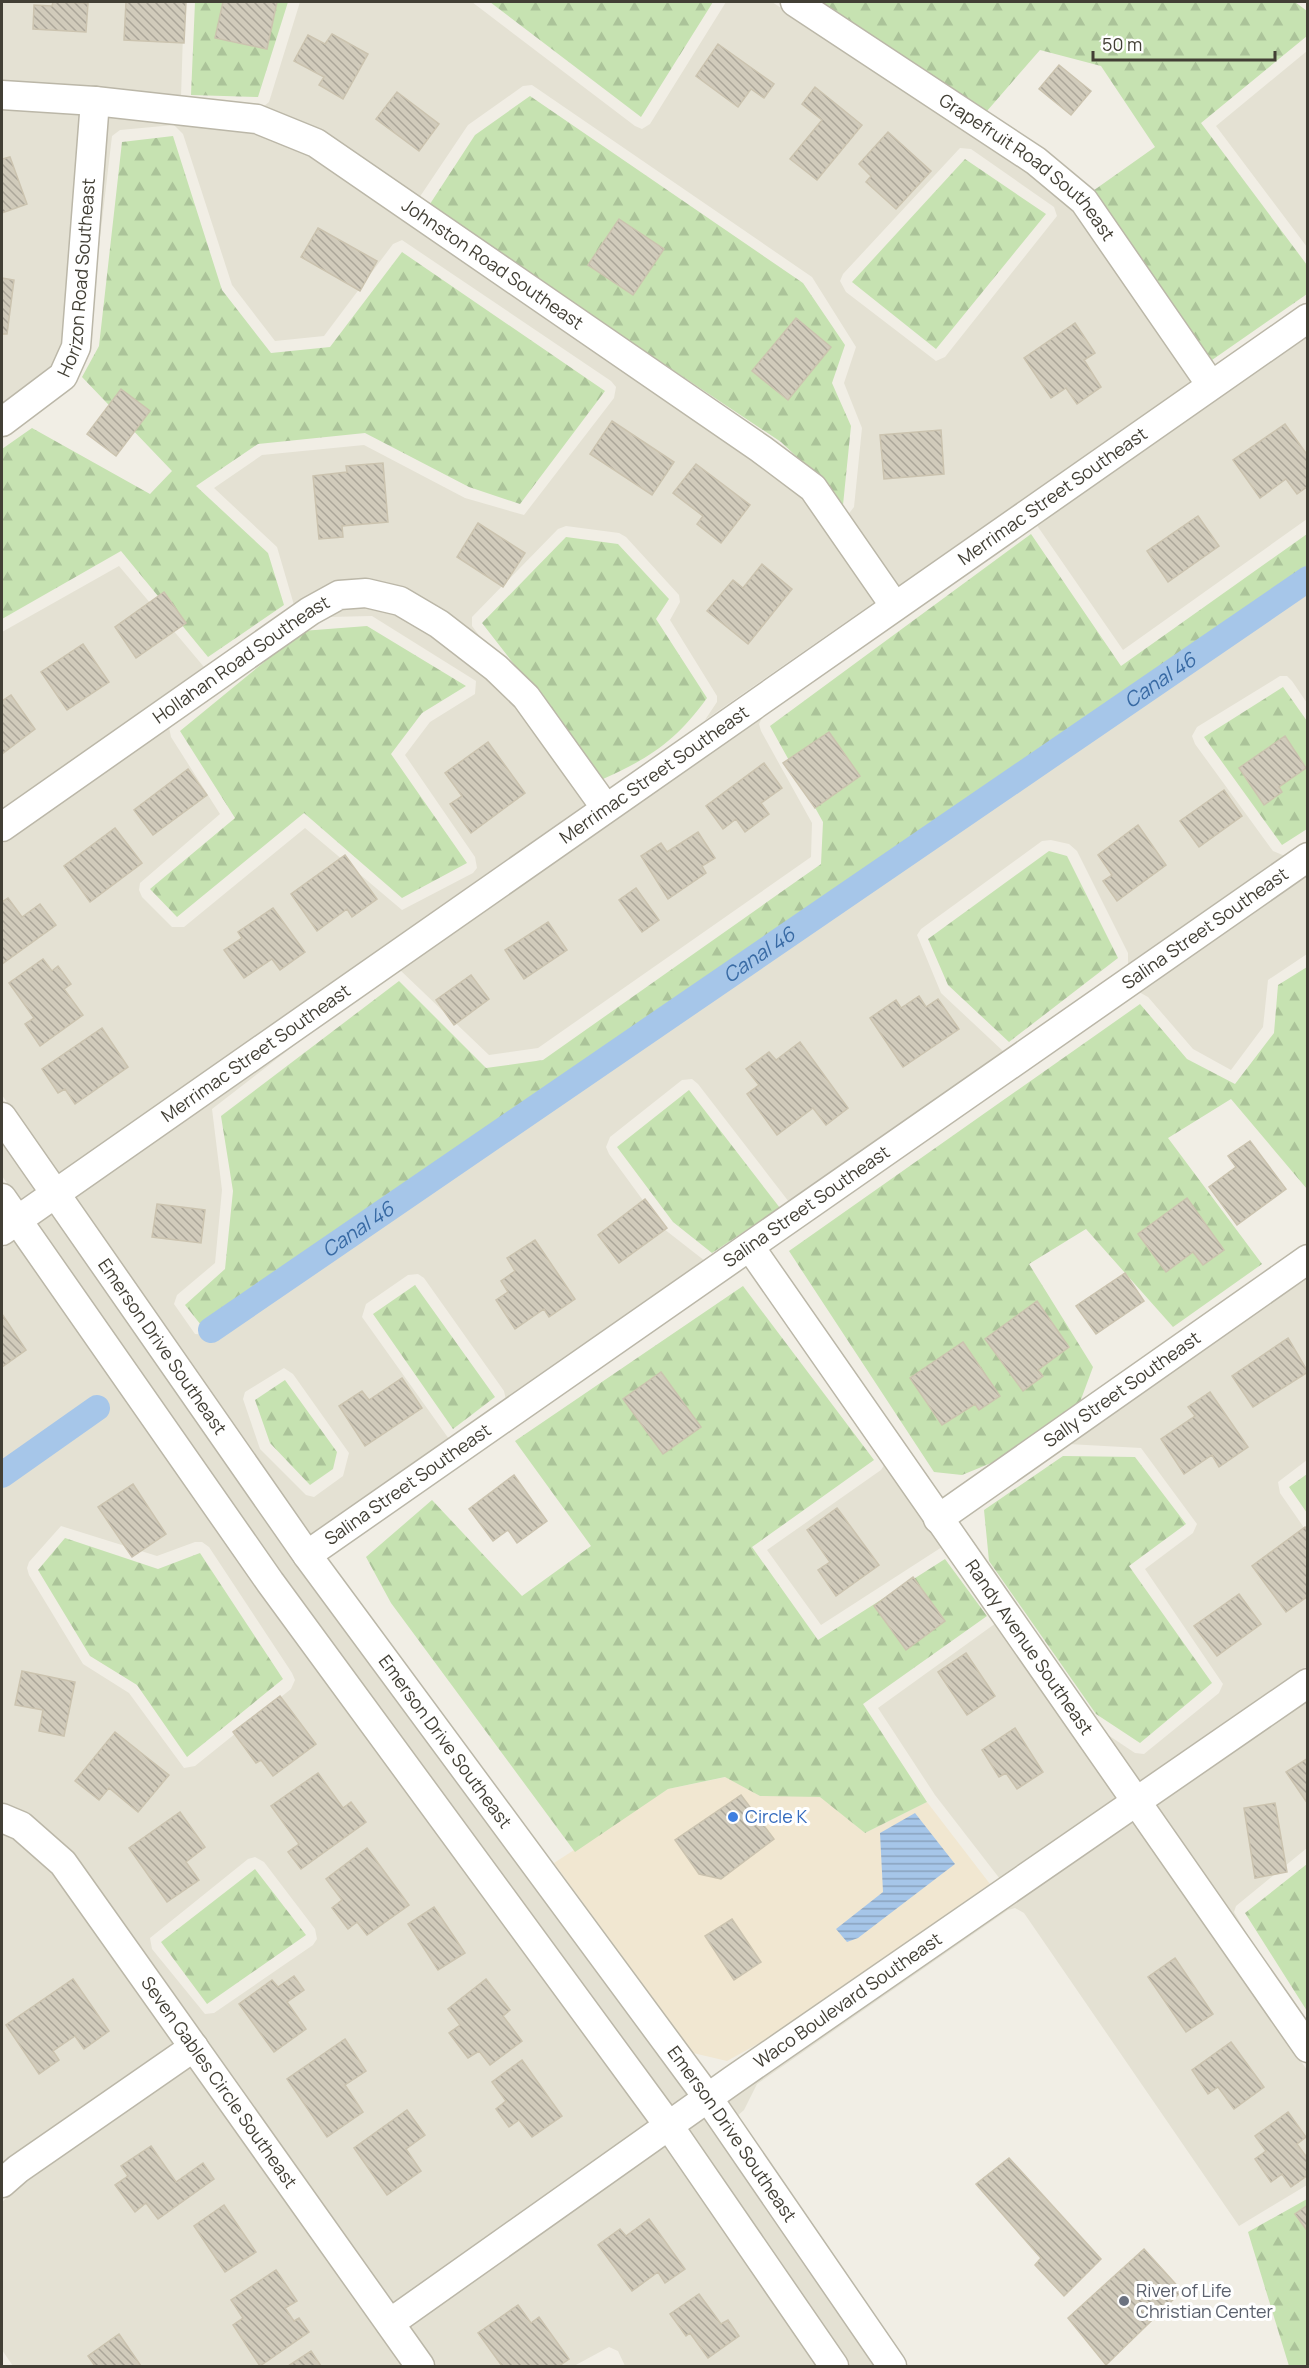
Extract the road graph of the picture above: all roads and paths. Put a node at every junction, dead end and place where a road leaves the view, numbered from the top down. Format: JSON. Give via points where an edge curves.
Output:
{"nodes":[{"id":1,"x":795,"y":2,"type":"edge"},
{"id":2,"x":2,"y":95,"type":"edge"},
{"id":3,"x":94,"y":101,"type":"junction"},
{"id":4,"x":1308,"y":318,"type":"edge"},
{"id":5,"x":1211,"y":385,"type":"junction"},
{"id":6,"x":2,"y":422,"type":"edge"},
{"id":7,"x":894,"y":605,"type":"junction"},
{"id":8,"x":605,"y":807,"type":"junction"},
{"id":9,"x":2,"y":827,"type":"edge"},
{"id":10,"x":1308,"y":857,"type":"edge"},
{"id":11,"x":2,"y":1118,"type":"edge"},
{"id":12,"x":54,"y":1195,"type":"junction"},
{"id":13,"x":7,"y":1216,"type":"edge"},
{"id":14,"x":750,"y":1246,"type":"junction"},
{"id":15,"x":1308,"y":1259,"type":"edge"},
{"id":16,"x":938,"y":1519,"type":"junction"},
{"id":17,"x":307,"y":1556,"type":"junction"},
{"id":18,"x":1308,"y":1683,"type":"edge"},
{"id":19,"x":1138,"y":1801,"type":"junction"},
{"id":20,"x":2,"y":1818,"type":"edge"},
{"id":21,"x":194,"y":2047,"type":"junction"},
{"id":22,"x":1308,"y":2048,"type":"edge"},
{"id":23,"x":708,"y":2098,"type":"junction"},
{"id":24,"x":669,"y":2126,"type":"junction"},
{"id":25,"x":2,"y":2183,"type":"edge"},
{"id":26,"x":390,"y":2323,"type":"junction"},
{"id":27,"x":420,"y":2367,"type":"edge"},
{"id":28,"x":834,"y":2367,"type":"edge"},
{"id":29,"x":892,"y":2367,"type":"edge"}],
"edges":[{"from":1,"to":5,"type":"street","name":"Grapefruit Road Southeast","via":[[1036,161],[1084,201]]},
{"from":2,"to":3,"type":"street","name":"Johnston Road Southeast"},
{"from":3,"to":6,"type":"street","name":"Horizon Road Southeast","via":[[76,347],[63,376]]},
{"from":3,"to":7,"type":"street","name":"Johnston Road Southeast","via":[[257,119],[316,143],[813,488]]},
{"from":4,"to":5,"type":"street","name":"Merrimac Street Southeast"},
{"from":5,"to":7,"type":"street","name":"Merrimac Street Southeast"},
{"from":7,"to":8,"type":"street","name":"Merrimac Street Southeast"},
{"from":8,"to":9,"type":"street","name":"Hollahan Road Southeast","via":[[526,697],[496,668],[439,624],[400,601],[366,594],[339,595],[310,610]]},
{"from":8,"to":12,"type":"street","name":"Merrimac Street Southeast"},
{"from":10,"to":14,"type":"street","name":"Salina Street Southeast"},
{"from":11,"to":12,"type":"street","name":"Emerson Drive Southeast"},
{"from":12,"to":13,"type":"street","name":"Merrimac Street Southeast"},
{"from":12,"to":17,"type":"street","name":"Emerson Drive Southeast"},
{"from":13,"to":24,"type":"street"},
{"from":14,"to":16,"type":"street","name":"Randy Avenue Southeast"},
{"from":14,"to":17,"type":"street","name":"Salina Street Southeast"},
{"from":15,"to":16,"type":"street","name":"Sally Street Southeast"},
{"from":16,"to":19,"type":"street","name":"Randy Avenue Southeast"},
{"from":17,"to":23,"type":"street","name":"Emerson Drive Southeast"},
{"from":18,"to":19,"type":"street","name":"Waco Boulevard Southeast"},
{"from":19,"to":22,"type":"street","name":"Randy Avenue Southeast"},
{"from":19,"to":23,"type":"street","name":"Waco Boulevard Southeast"},
{"from":20,"to":21,"type":"street","name":"Seven Gables Circle Southeast","via":[[21,1826],[63,1863]]},
{"from":21,"to":25,"type":"street"},
{"from":21,"to":26,"type":"street","name":"Seven Gables Circle Southeast"},
{"from":23,"to":24,"type":"street","name":"Waco Boulevard Southeast"},
{"from":23,"to":29,"type":"street","name":"Emerson Drive Southeast"},
{"from":24,"to":26,"type":"street","name":"Waco Boulevard Southeast"},
{"from":24,"to":28,"type":"street"},
{"from":26,"to":27,"type":"street","name":"Seven Gables Circle Southeast"}]}
